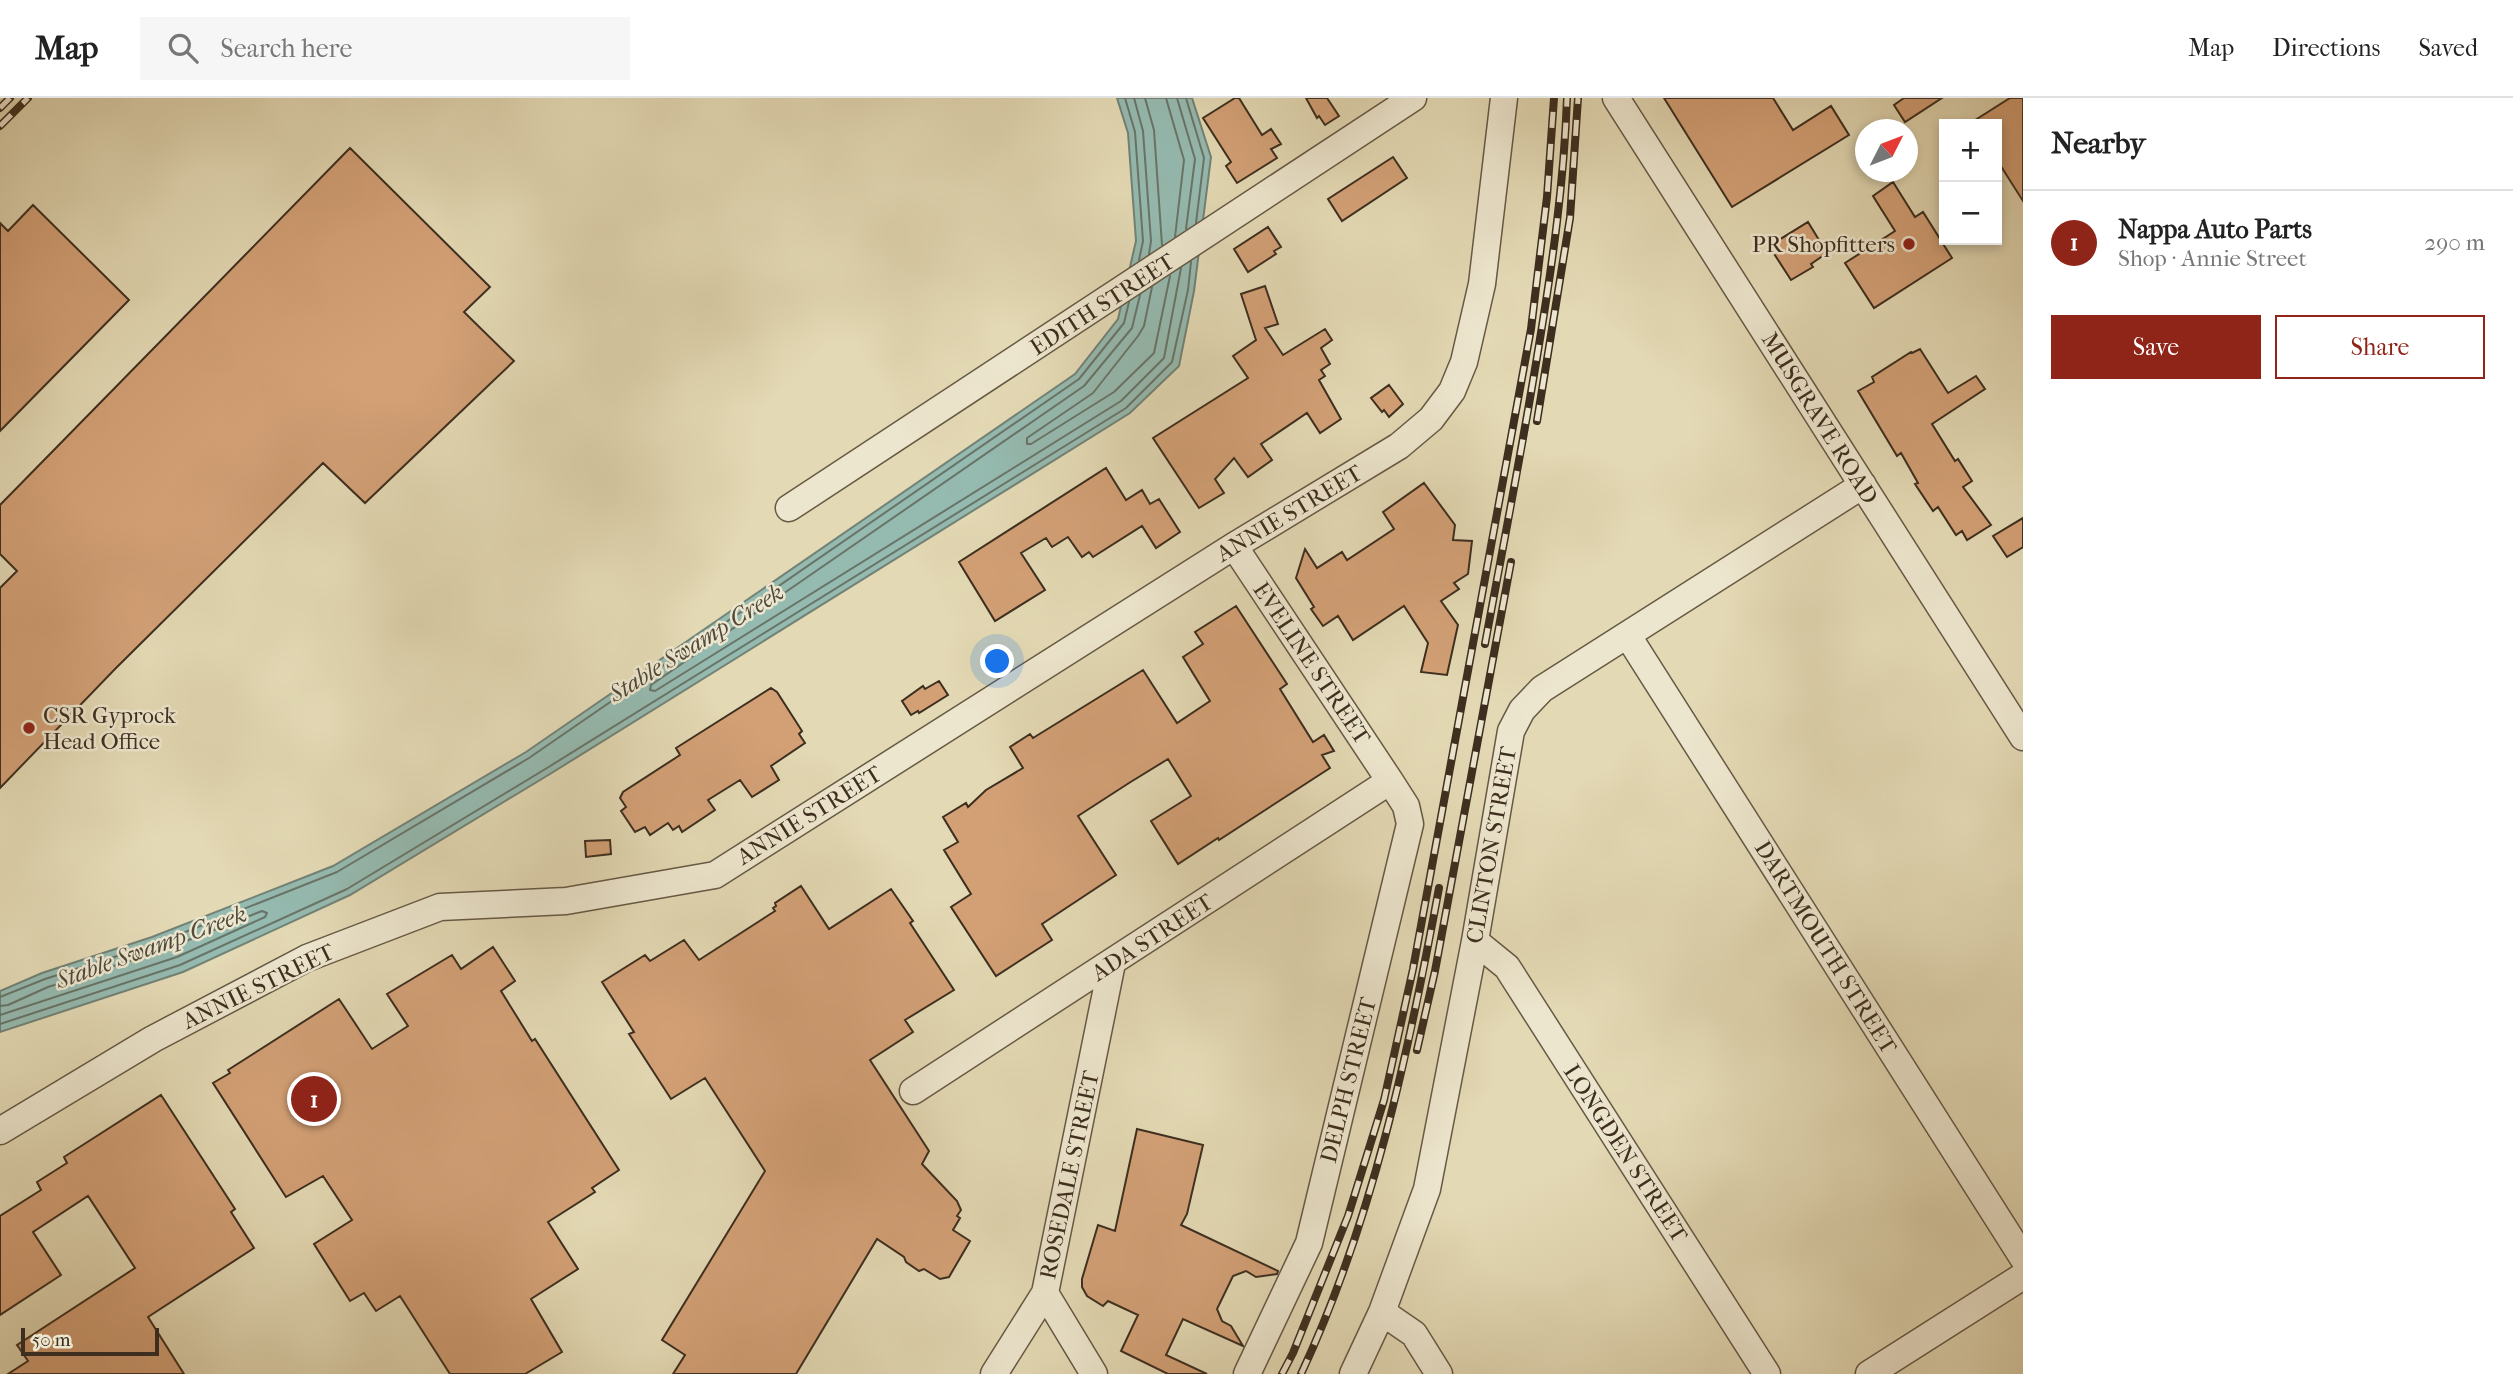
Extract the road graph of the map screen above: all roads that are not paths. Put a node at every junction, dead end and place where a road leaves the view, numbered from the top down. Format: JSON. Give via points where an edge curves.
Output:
{"nodes":[{"id":1,"x":1413,"y":98,"type":"edge"},
{"id":2,"x":1504,"y":98,"type":"edge"},
{"id":3,"x":1616,"y":98,"type":"edge"},
{"id":4,"x":1863,"y":485,"type":"junction"},
{"id":5,"x":789,"y":508,"type":"dead end"},
{"id":6,"x":1234,"y":546,"type":"junction"},
{"id":7,"x":1628,"y":636,"type":"junction"},
{"id":8,"x":2023,"y":737,"type":"edge"},
{"id":9,"x":1390,"y":781,"type":"junction"},
{"id":10,"x":1475,"y":941,"type":"junction"},
{"id":11,"x":1112,"y":962,"type":"junction"},
{"id":12,"x":913,"y":1091,"type":"dead end"},
{"id":13,"x":0,"y":1131,"type":"edge"},
{"id":14,"x":2023,"y":1258,"type":"edge"},
{"id":15,"x":2023,"y":1276,"type":"edge"},
{"id":16,"x":1045,"y":1293,"type":"junction"},
{"id":17,"x":1382,"y":1312,"type":"junction"},
{"id":18,"x":994,"y":1374,"type":"edge"},
{"id":19,"x":1094,"y":1374,"type":"edge"},
{"id":20,"x":1247,"y":1374,"type":"edge"},
{"id":21,"x":1353,"y":1374,"type":"edge"},
{"id":22,"x":1439,"y":1374,"type":"edge"},
{"id":23,"x":1767,"y":1374,"type":"edge"},
{"id":24,"x":1869,"y":1374,"type":"edge"}],
"edges":[{"from":1,"to":5,"type":"street","name":"EDITH STREET"},
{"from":2,"to":6,"type":"street","name":"ANNIE STREET","via":[[1482,284],[1464,362],[1452,391],[1431,419],[1399,446]]},
{"from":3,"to":4,"type":"street","name":"MUSGRAVE ROAD"},
{"from":4,"to":7,"type":"street","name":"CLINTON STREET"},
{"from":4,"to":8,"type":"street","name":"MUSGRAVE ROAD"},
{"from":6,"to":9,"type":"street","name":"EVELINE STREET"},
{"from":6,"to":13,"type":"street","name":"ANNIE STREET","via":[[715,875],[566,901],[440,907],[307,958],[153,1039]]},
{"from":7,"to":10,"type":"street","name":"CLINTON STREET","via":[[1542,689],[1522,710],[1511,731]]},
{"from":7,"to":14,"type":"street","name":"DARTMOUTH STREET"},
{"from":9,"to":11,"type":"street","name":"ADA STREET"},
{"from":9,"to":20,"type":"street","name":"DELPH STREET","via":[[1406,806],[1410,824],[1309,1243]]},
{"from":10,"to":17,"type":"street","name":"CLINTON STREET","via":[[1427,1189]]},
{"from":10,"to":23,"type":"street","name":"LONGDEN STREET","via":[[1507,967]]},
{"from":11,"to":12,"type":"street","name":"ADA STREET"},
{"from":11,"to":16,"type":"street","name":"ROSEDALE STREET"},
{"from":15,"to":24,"type":"street"},
{"from":16,"to":18,"type":"street","name":"ROSEDALE STREET"},
{"from":16,"to":19,"type":"street"},
{"from":17,"to":21,"type":"street","name":"CLINTON STREET"},
{"from":17,"to":22,"type":"street","via":[[1414,1334]]}]}
